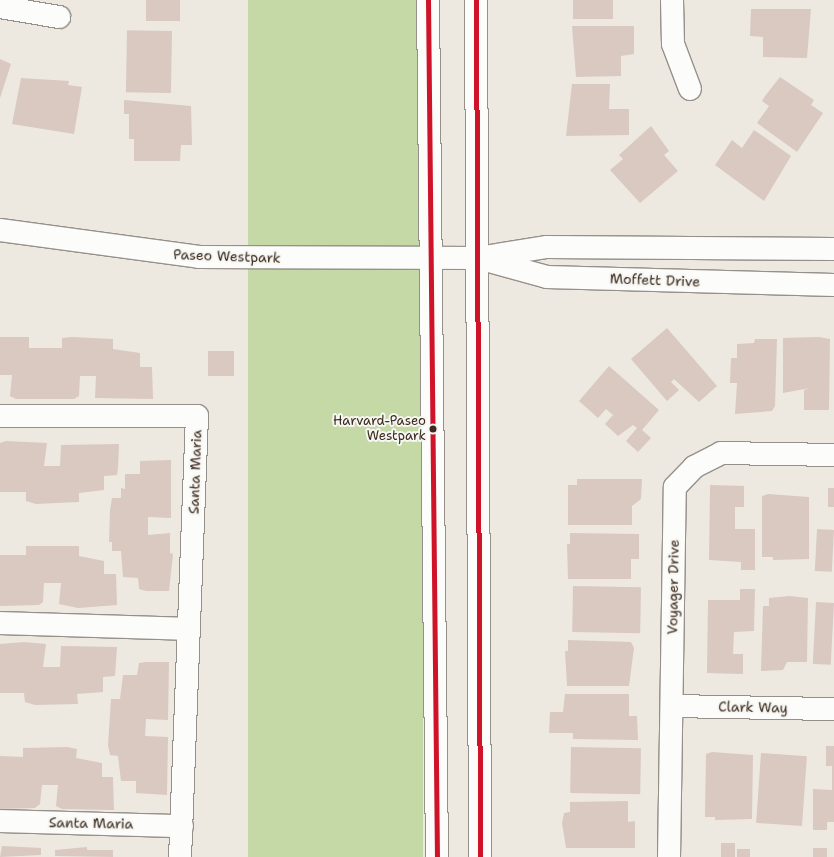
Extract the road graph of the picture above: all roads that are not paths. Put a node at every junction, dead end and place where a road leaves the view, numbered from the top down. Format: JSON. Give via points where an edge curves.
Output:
{"nodes":[{"id":1,"x":428,"y":0,"type":"edge"},
{"id":2,"x":476,"y":0,"type":"edge"},
{"id":3,"x":672,"y":0,"type":"edge"},
{"id":4,"x":0,"y":7,"type":"edge"},
{"id":5,"x":59,"y":17,"type":"dead end"},
{"id":6,"x":690,"y":90,"type":"dead end"},
{"id":7,"x":0,"y":230,"type":"edge"},
{"id":8,"x":834,"y":249,"type":"edge"},
{"id":9,"x":432,"y":258,"type":"junction"},
{"id":10,"x":478,"y":258,"type":"junction"},
{"id":11,"x":834,"y":285,"type":"edge"},
{"id":12,"x":0,"y":416,"type":"edge"},
{"id":13,"x":834,"y":455,"type":"edge"},
{"id":14,"x":0,"y":623,"type":"edge"},
{"id":15,"x":189,"y":629,"type":"junction"},
{"id":16,"x":672,"y":706,"type":"junction"},
{"id":17,"x":834,"y":708,"type":"edge"},
{"id":18,"x":0,"y":821,"type":"edge"},
{"id":19,"x":182,"y":826,"type":"junction"},
{"id":20,"x":180,"y":857,"type":"edge"},
{"id":21,"x":437,"y":857,"type":"edge"},
{"id":22,"x":480,"y":857,"type":"edge"},
{"id":23,"x":669,"y":857,"type":"edge"}],
"edges":[{"from":1,"to":9,"type":"street"},
{"from":2,"to":10,"type":"street"},
{"from":3,"to":6,"type":"street","via":[[673,44]]},
{"from":4,"to":5,"type":"street"},
{"from":7,"to":9,"type":"street","name":"Paseo Westpark","via":[[199,257]]},
{"from":8,"to":10,"type":"street","name":"Moffett Drive","via":[[547,247]]},
{"from":9,"to":10,"type":"street","name":"Moffett Drive"},
{"from":9,"to":21,"type":"street"},
{"from":10,"to":11,"type":"street","name":"Moffett Drive","via":[[547,277]]},
{"from":10,"to":22,"type":"street"},
{"from":12,"to":15,"type":"street","name":"Santa Maria","via":[[197,416]]},
{"from":13,"to":16,"type":"street","name":"Voyager Drive","via":[[721,453],[694,467],[675,486]]},
{"from":14,"to":15,"type":"street"},
{"from":15,"to":19,"type":"street","name":"Santa Maria"},
{"from":16,"to":17,"type":"street","name":"Clark Way"},
{"from":16,"to":23,"type":"street","name":"Voyager Drive"},
{"from":18,"to":19,"type":"street","name":"Santa Maria"},
{"from":19,"to":20,"type":"street","name":"Santa Maria"}]}
